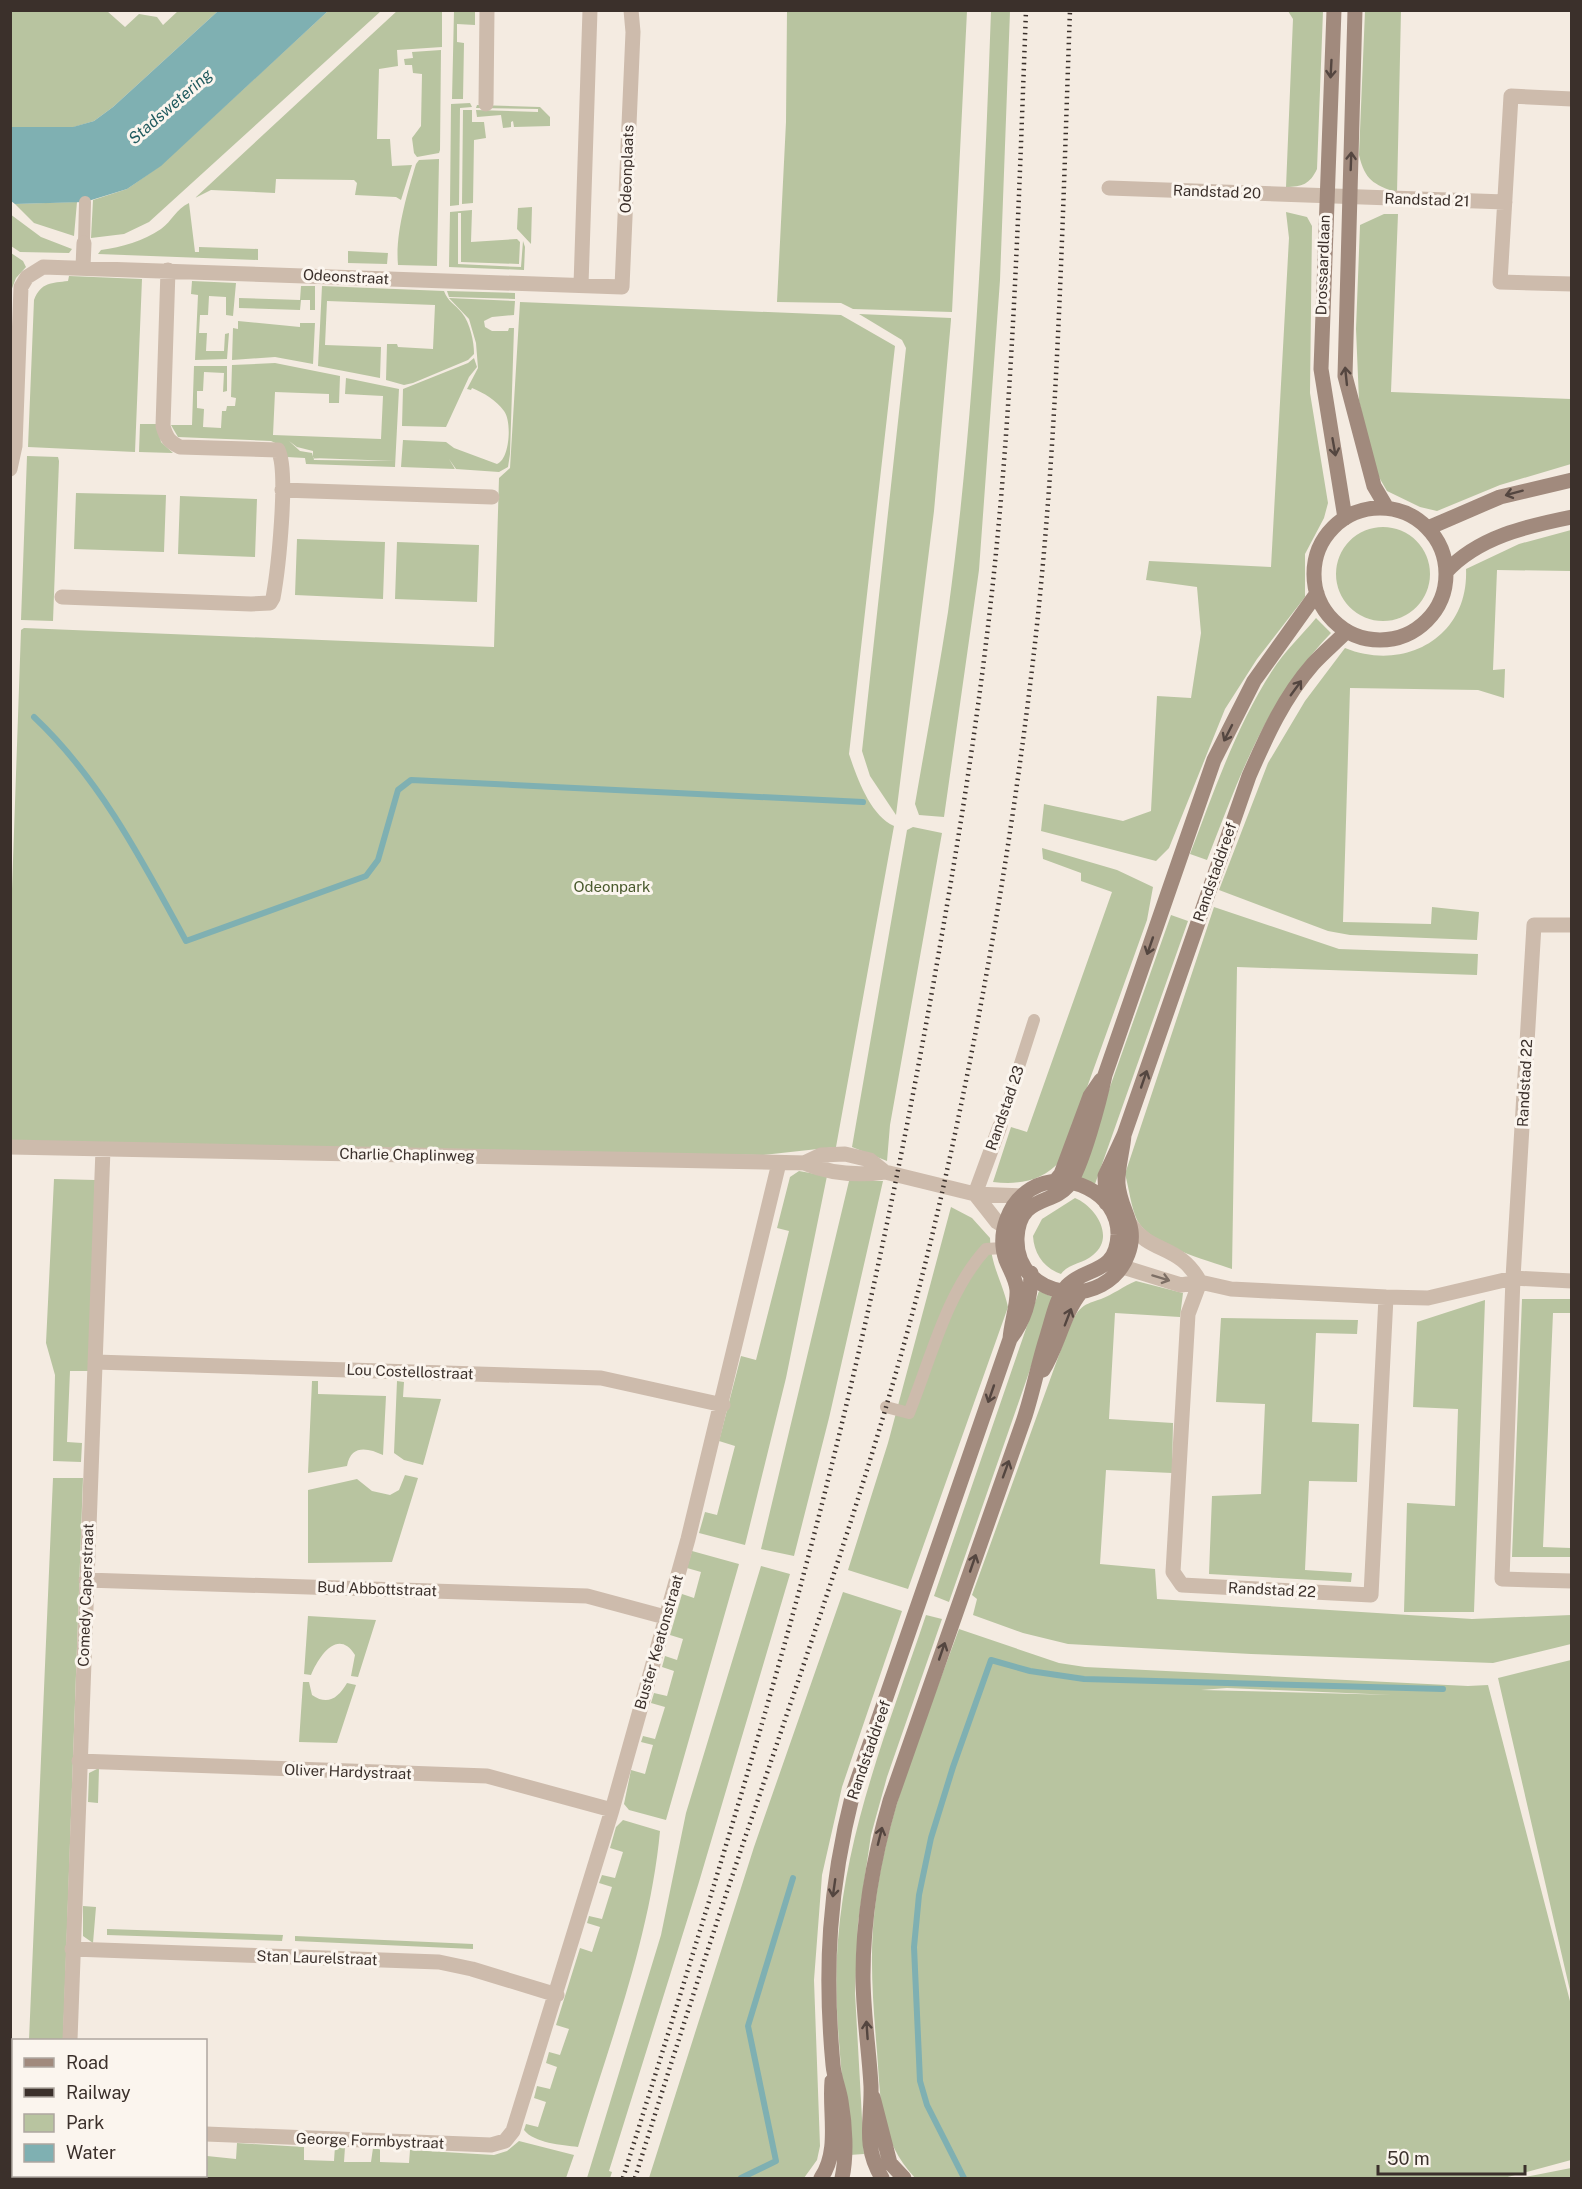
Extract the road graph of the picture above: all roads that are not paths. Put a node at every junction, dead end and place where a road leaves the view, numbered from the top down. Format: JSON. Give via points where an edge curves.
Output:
{"nodes":[{"id":1,"x":487,"y":10,"type":"edge"},
{"id":2,"x":590,"y":10,"type":"edge"},
{"id":3,"x":631,"y":10,"type":"edge"},
{"id":4,"x":1334,"y":10,"type":"edge"},
{"id":5,"x":1355,"y":10,"type":"edge"},
{"id":6,"x":1572,"y":99,"type":"edge"},
{"id":7,"x":486,"y":104,"type":"dead end"},
{"id":8,"x":1109,"y":188,"type":"dead end"},
{"id":9,"x":1325,"y":196,"type":"junction"},
{"id":10,"x":1350,"y":197,"type":"junction"},
{"id":11,"x":86,"y":202,"type":"dead end"},
{"id":12,"x":1505,"y":202,"type":"junction"},
{"id":13,"x":84,"y":243,"type":"joint"},
{"id":14,"x":83,"y":267,"type":"junction"},
{"id":15,"x":168,"y":270,"type":"junction"},
{"id":16,"x":524,"y":283,"type":"joint"},
{"id":17,"x":1572,"y":284,"type":"edge"},
{"id":18,"x":581,"y":285,"type":"junction"},
{"id":19,"x":10,"y":469,"type":"edge"},
{"id":20,"x":1572,"y":480,"type":"edge"},
{"id":21,"x":282,"y":490,"type":"junction"},
{"id":22,"x":492,"y":497,"type":"dead end"},
{"id":23,"x":1388,"y":508,"type":"junction"},
{"id":24,"x":1572,"y":517,"type":"edge"},
{"id":25,"x":1345,"y":518,"type":"junction"},
{"id":26,"x":1428,"y":528,"type":"junction"},
{"id":27,"x":1446,"y":572,"type":"junction"},
{"id":28,"x":1317,"y":593,"type":"junction"},
{"id":29,"x":62,"y":597,"type":"dead end"},
{"id":30,"x":1346,"y":632,"type":"junction"},
{"id":31,"x":1572,"y":926,"type":"edge"},
{"id":32,"x":1034,"y":1020,"type":"dead end"},
{"id":33,"x":1000,"y":1126,"type":"joint"},
{"id":34,"x":1124,"y":1135,"type":"junction"},
{"id":35,"x":10,"y":1147,"type":"edge"},
{"id":36,"x":103,"y":1149,"type":"junction"},
{"id":37,"x":779,"y":1162,"type":"junction"},
{"id":38,"x":1064,"y":1181,"type":"junction"},
{"id":39,"x":975,"y":1194,"type":"junction"},
{"id":40,"x":1022,"y":1196,"type":"junction"},
{"id":41,"x":1106,"y":1203,"type":"junction"},
{"id":42,"x":1131,"y":1225,"type":"junction"},
{"id":43,"x":1005,"y":1227,"type":"junction"},
{"id":44,"x":1017,"y":1236,"type":"junction"},
{"id":45,"x":1124,"y":1241,"type":"junction"},
{"id":46,"x":1003,"y":1248,"type":"junction"},
{"id":47,"x":1123,"y":1267,"type":"junction"},
{"id":48,"x":1031,"y":1273,"type":"junction"},
{"id":49,"x":1514,"y":1278,"type":"junction"},
{"id":50,"x":1572,"y":1281,"type":"edge"},
{"id":51,"x":1200,"y":1282,"type":"junction"},
{"id":52,"x":1062,"y":1292,"type":"junction"},
{"id":53,"x":1081,"y":1292,"type":"junction"},
{"id":54,"x":1386,"y":1297,"type":"junction"},
{"id":55,"x":1010,"y":1339,"type":"junction"},
{"id":56,"x":95,"y":1362,"type":"junction"},
{"id":57,"x":1037,"y":1380,"type":"junction"},
{"id":58,"x":723,"y":1405,"type":"junction"},
{"id":59,"x":886,"y":1407,"type":"dead end"},
{"id":60,"x":86,"y":1580,"type":"junction"},
{"id":61,"x":1572,"y":1581,"type":"edge"},
{"id":62,"x":665,"y":1617,"type":"junction"},
{"id":63,"x":79,"y":1761,"type":"junction"},
{"id":64,"x":612,"y":1810,"type":"junction"},
{"id":65,"x":72,"y":1949,"type":"junction"},
{"id":66,"x":557,"y":1995,"type":"junction"},
{"id":67,"x":70,"y":2039,"type":"edge"},
{"id":68,"x":833,"y":2069,"type":"junction"},
{"id":69,"x":871,"y":2088,"type":"junction"},
{"id":70,"x":519,"y":2117,"type":"joint"},
{"id":71,"x":207,"y":2134,"type":"edge"},
{"id":72,"x":900,"y":2175,"type":"edge"},
{"id":73,"x":821,"y":2178,"type":"edge"},
{"id":74,"x":842,"y":2178,"type":"edge"},
{"id":75,"x":882,"y":2178,"type":"edge"}],
"edges":[{"from":1,"to":7,"type":"street"},
{"from":2,"to":18,"type":"street"},
{"from":3,"to":18,"type":"street","name":"Odeonplaats","via":[[622,287]]},
{"from":4,"to":9,"type":"main road","name":"Drossaardlaan","one_way":true},
{"from":10,"to":5,"type":"main road","name":"Drossaardlaan","one_way":true},
{"from":6,"to":12,"type":"street","via":[[1511,96]]},
{"from":8,"to":9,"type":"street","name":"Randstad 20"},
{"from":9,"to":10,"type":"street","name":"Randstad 20"},
{"from":9,"to":25,"type":"main road","name":"Drossaardlaan","one_way":true,"via":[[1321,369]]},
{"from":10,"to":12,"type":"street","name":"Randstad 21"},
{"from":23,"to":10,"type":"main road","name":"Drossaardlaan","one_way":true,"via":[[1374,486],[1345,376]]},
{"from":11,"to":13,"type":"lane"},
{"from":12,"to":17,"type":"street","via":[[1500,282]]},
{"from":13,"to":14,"type":"street"},
{"from":14,"to":15,"type":"street","name":"Odeonstraat"},
{"from":14,"to":19,"type":"street","name":"Odeonstraat","via":[[43,267],[27,277],[21,287],[15,446]]},
{"from":15,"to":16,"type":"street","name":"Odeonstraat"},
{"from":15,"to":21,"type":"street","via":[[163,426],[166,436],[180,447],[278,450]]},
{"from":16,"to":18,"type":"street","name":"Odeonplaats"},
{"from":20,"to":26,"type":"main road","one_way":true,"via":[[1500,497]]},
{"from":21,"to":22,"type":"street"},
{"from":21,"to":29,"type":"street","via":[[276,583],[270,603]]},
{"from":23,"to":25,"type":"main road","via":[[1366,509]]},
{"from":23,"to":26,"type":"main road","via":[[1414,517]]},
{"from":24,"to":27,"type":"main road","via":[[1536,524],[1474,547]]},
{"from":25,"to":28,"type":"main road","via":[[1321,544],[1315,561]]},
{"from":26,"to":27,"type":"main road","via":[[1442,551]]},
{"from":27,"to":30,"type":"main road","via":[[1440,601],[1425,623],[1405,635],[1371,640]]},
{"from":28,"to":30,"type":"main road","via":[[1326,612]]},
{"from":28,"to":38,"type":"main road","one_way":true,"via":[[1254,681],[1214,760],[1105,1075],[1090,1096],[1061,1174]]},
{"from":34,"to":30,"type":"main road","name":"Randstaddreef","one_way":true,"via":[[1249,776],[1269,730],[1313,664]]},
{"from":31,"to":49,"type":"street","name":"Randstad 22","via":[[1534,925]]},
{"from":32,"to":33,"type":"lane","name":"Randstad 23"},
{"from":33,"to":39,"type":"street","name":"Randstad 23"},
{"from":34,"to":41,"type":"main road","name":"Randstaddreef","via":[[1105,1176]]},
{"from":34,"to":42,"type":"main road","name":"Randstaddreef","via":[[1118,1183]]},
{"from":35,"to":36,"type":"street","name":"Charlie Chaplinweg"},
{"from":36,"to":37,"type":"street","name":"Charlie Chaplinweg"},
{"from":36,"to":56,"type":"street","name":"Comedy Caperstraat"},
{"from":37,"to":39,"type":"street","name":"Charlie Chaplinweg","via":[[806,1163],[841,1173],[885,1172]]},
{"from":37,"to":58,"type":"street","name":"Buster Keatonstraat"},
{"from":38,"to":40,"type":"main road","via":[[1038,1185]]},
{"from":38,"to":41,"type":"main road","via":[[1087,1187]]},
{"from":38,"to":44,"type":"main road","via":[[1061,1192],[1029,1209]]},
{"from":39,"to":40,"type":"street","name":"Charlie Chaplinweg"},
{"from":39,"to":43,"type":"street"},
{"from":40,"to":43,"type":"main road"},
{"from":41,"to":45,"type":"main road"},
{"from":42,"to":45,"type":"main road","name":"Randstaddreef"},
{"from":42,"to":51,"type":"street","via":[[1140,1237],[1186,1261]]},
{"from":43,"to":44,"type":"main road"},
{"from":43,"to":46,"type":"main road"},
{"from":44,"to":48,"type":"main road","via":[[1020,1256]]},
{"from":45,"to":47,"type":"main road"},
{"from":45,"to":51,"type":"street","via":[[1184,1269]]},
{"from":45,"to":52,"type":"main road","via":[[1099,1270],[1074,1280]]},
{"from":46,"to":55,"type":"main road","name":"Randstaddreef","via":[[1017,1296]]},
{"from":46,"to":59,"type":"lane","via":[[986,1249],[966,1275],[909,1413]]},
{"from":47,"to":51,"type":"street","one_way":true,"via":[[1181,1284]]},
{"from":47,"to":53,"type":"main road","via":[[1106,1283]]},
{"from":48,"to":52,"type":"main road","via":[[1045,1286]]},
{"from":48,"to":55,"type":"main road","name":"Randstaddreef","via":[[1020,1326]]},
{"from":49,"to":50,"type":"street"},
{"from":49,"to":54,"type":"street","via":[[1428,1298]]},
{"from":49,"to":61,"type":"street","name":"Randstad 22","via":[[1502,1579]]},
{"from":51,"to":54,"type":"street","via":[[1232,1289]]},
{"from":51,"to":54,"type":"street","name":"Randstad 22","via":[[1188,1314],[1183,1381],[1173,1572],[1182,1585],[1371,1595]]},
{"from":52,"to":53,"type":"main road"},
{"from":52,"to":57,"type":"main road"},
{"from":57,"to":53,"type":"main road","one_way":true,"via":[[1054,1353],[1074,1300]]},
{"from":55,"to":68,"type":"main road","name":"Randstaddreef","one_way":true,"via":[[853,1793],[830,1915]]},
{"from":56,"to":58,"type":"street","name":"Lou Costellostraat","via":[[601,1378]]},
{"from":56,"to":60,"type":"street","name":"Comedy Caperstraat"},
{"from":69,"to":57,"type":"main road","one_way":true,"via":[[863,1978],[866,1906],[890,1801]]},
{"from":58,"to":62,"type":"street","name":"Buster Keatonstraat"},
{"from":60,"to":62,"type":"street","name":"Bud Abbottstraat","via":[[587,1596]]},
{"from":60,"to":63,"type":"street","name":"Comedy Caperstraat"},
{"from":62,"to":64,"type":"street","name":"Buster Keatonstraat"},
{"from":63,"to":64,"type":"street","name":"Oliver Hardystraat","via":[[487,1776]]},
{"from":63,"to":65,"type":"street","name":"Comedy Caperstraat"},
{"from":64,"to":66,"type":"street","name":"Buster Keatonstraat"},
{"from":65,"to":66,"type":"street","name":"Stan Laurelstraat","via":[[438,1962]]},
{"from":65,"to":67,"type":"street","name":"Comedy Caperstraat"},
{"from":66,"to":70,"type":"street","name":"Buster Keatonstraat"},
{"from":68,"to":73,"type":"main road","via":[[832,2144]]},
{"from":68,"to":74,"type":"main road","name":"Randstaddreef","via":[[841,2103]]},
{"from":69,"to":72,"type":"main road","via":[[885,2150]]},
{"from":69,"to":75,"type":"main road","via":[[869,2146]]},
{"from":70,"to":71,"type":"street","name":"George Formbystraat","via":[[510,2136],[491,2145]]}]}
